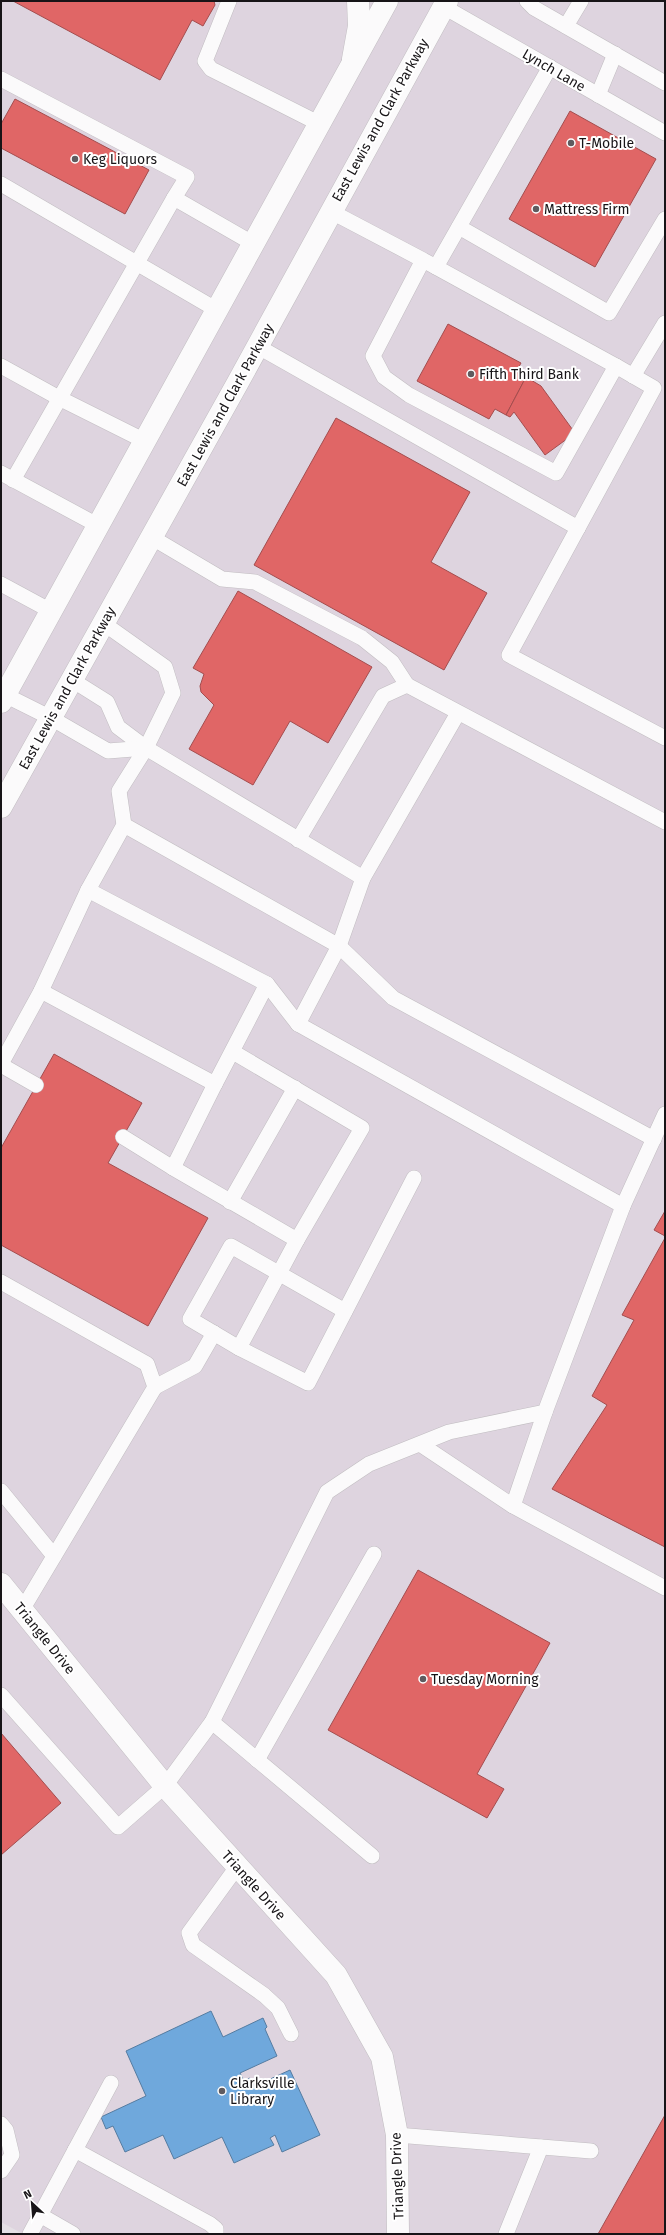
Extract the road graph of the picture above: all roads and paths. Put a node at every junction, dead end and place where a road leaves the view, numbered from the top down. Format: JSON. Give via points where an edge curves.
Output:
{"nodes":[{"id":1,"x":229,"y":1,"type":"edge"},
{"id":2,"x":358,"y":1,"type":"edge"},
{"id":3,"x":387,"y":1,"type":"edge"},
{"id":4,"x":527,"y":1,"type":"edge"},
{"id":5,"x":581,"y":1,"type":"edge"},
{"id":6,"x":445,"y":4,"type":"edge"},
{"id":7,"x":566,"y":26,"type":"junction"},
{"id":8,"x":615,"y":54,"type":"junction"},
{"id":9,"x":351,"y":67,"type":"junction"},
{"id":10,"x":550,"y":68,"type":"junction"},
{"id":11,"x":1,"y":79,"type":"edge"},
{"id":12,"x":665,"y":83,"type":"edge"},
{"id":13,"x":598,"y":94,"type":"junction"},
{"id":14,"x":320,"y":124,"type":"junction"},
{"id":15,"x":665,"y":133,"type":"edge"},
{"id":16,"x":1,"y":184,"type":"edge"},
{"id":17,"x":174,"y":198,"type":"junction"},
{"id":18,"x":330,"y":211,"type":"junction"},
{"id":19,"x":665,"y":219,"type":"edge"},
{"id":20,"x":459,"y":227,"type":"junction"},
{"id":21,"x":254,"y":244,"type":"junction"},
{"id":22,"x":430,"y":263,"type":"junction"},
{"id":23,"x":138,"y":264,"type":"junction"},
{"id":24,"x":217,"y":310,"type":"junction"},
{"id":25,"x":665,"y":323,"type":"edge"},
{"id":26,"x":257,"y":346,"type":"junction"},
{"id":27,"x":1,"y":366,"type":"edge"},
{"id":28,"x":616,"y":366,"type":"junction"},
{"id":29,"x":633,"y":376,"type":"junction"},
{"id":30,"x":59,"y":398,"type":"junction"},
{"id":31,"x":145,"y":441,"type":"junction"},
{"id":32,"x":7,"y":476,"type":"edge"},
{"id":33,"x":98,"y":526,"type":"junction"},
{"id":34,"x":578,"y":528,"type":"junction"},
{"id":35,"x":151,"y":537,"type":"junction"},
{"id":36,"x":1,"y":584,"type":"edge"},
{"id":37,"x":51,"y":611,"type":"junction"},
{"id":38,"x":103,"y":623,"type":"junction"},
{"id":39,"x":72,"y":680,"type":"junction"},
{"id":40,"x":407,"y":685,"type":"junction"},
{"id":41,"x":2,"y":697,"type":"edge"},
{"id":42,"x":458,"y":713,"type":"junction"},
{"id":43,"x":51,"y":718,"type":"junction"},
{"id":44,"x":665,"y":738,"type":"edge"},
{"id":45,"x":146,"y":748,"type":"junction"},
{"id":46,"x":1,"y":807,"type":"edge"},
{"id":47,"x":665,"y":822,"type":"edge"},
{"id":48,"x":124,"y":825,"type":"junction"},
{"id":49,"x":298,"y":840,"type":"junction"},
{"id":50,"x":363,"y":878,"type":"junction"},
{"id":51,"x":88,"y":890,"type":"junction"},
{"id":52,"x":339,"y":946,"type":"junction"},
{"id":53,"x":267,"y":984,"type":"junction"},
{"id":54,"x":41,"y":991,"type":"junction"},
{"id":55,"x":298,"y":1024,"type":"junction"},
{"id":56,"x":233,"y":1052,"type":"junction"},
{"id":57,"x":1,"y":1064,"type":"edge"},
{"id":58,"x":215,"y":1084,"type":"junction"},
{"id":59,"x":36,"y":1085,"type":"dead end"},
{"id":60,"x":295,"y":1088,"type":"junction"},
{"id":61,"x":665,"y":1114,"type":"edge"},
{"id":62,"x":123,"y":1137,"type":"dead end"},
{"id":63,"x":654,"y":1139,"type":"junction"},
{"id":64,"x":173,"y":1168,"type":"junction"},
{"id":65,"x":414,"y":1178,"type":"dead end"},
{"id":66,"x":230,"y":1202,"type":"junction"},
{"id":67,"x":623,"y":1206,"type":"junction"},
{"id":68,"x":297,"y":1240,"type":"junction"},
{"id":69,"x":279,"y":1273,"type":"junction"},
{"id":70,"x":1,"y":1282,"type":"edge"},
{"id":71,"x":345,"y":1311,"type":"junction"},
{"id":72,"x":214,"y":1333,"type":"junction"},
{"id":73,"x":239,"y":1348,"type":"junction"},
{"id":74,"x":154,"y":1387,"type":"junction"},
{"id":75,"x":545,"y":1412,"type":"junction"},
{"id":76,"x":420,"y":1444,"type":"junction"},
{"id":77,"x":1,"y":1492,"type":"edge"},
{"id":78,"x":513,"y":1506,"type":"junction"},
{"id":79,"x":374,"y":1554,"type":"dead end"},
{"id":80,"x":54,"y":1556,"type":"junction"},
{"id":81,"x":1,"y":1584,"type":"edge"},
{"id":82,"x":665,"y":1588,"type":"edge"},
{"id":83,"x":22,"y":1610,"type":"junction"},
{"id":84,"x":1,"y":1695,"type":"edge"},
{"id":85,"x":212,"y":1722,"type":"junction"},
{"id":86,"x":257,"y":1760,"type":"junction"},
{"id":87,"x":165,"y":1786,"type":"junction"},
{"id":88,"x":372,"y":1856,"type":"dead end"},
{"id":89,"x":237,"y":1867,"type":"junction"},
{"id":90,"x":290,"y":2034,"type":"dead end"},
{"id":91,"x":111,"y":2084,"type":"dead end"},
{"id":92,"x":1,"y":2124,"type":"edge"},
{"id":93,"x":397,"y":2135,"type":"junction"},
{"id":94,"x":541,"y":2147,"type":"junction"},
{"id":95,"x":76,"y":2150,"type":"junction"},
{"id":96,"x":591,"y":2151,"type":"dead end"},
{"id":97,"x":1,"y":2171,"type":"edge"},
{"id":98,"x":40,"y":2215,"type":"junction"},
{"id":99,"x":30,"y":2234,"type":"edge"},
{"id":100,"x":73,"y":2234,"type":"edge"},
{"id":101,"x":216,"y":2234,"type":"edge"},
{"id":102,"x":398,"y":2234,"type":"edge"},
{"id":103,"x":506,"y":2234,"type":"edge"}],
"edges":[{"from":1,"to":14,"type":"lane","via":[[205,61],[211,69]]},
{"from":2,"to":9,"type":"main road","via":[[360,26]]},
{"from":3,"to":9,"type":"main road"},
{"from":4,"to":7,"type":"lane","via":[[534,8]]},
{"from":5,"to":7,"type":"lane"},
{"from":6,"to":10,"type":"lane","name":"Lynch Lane"},
{"from":6,"to":18,"type":"main road","name":"East Lewis and Clark Parkway"},
{"from":7,"to":8,"type":"lane"},
{"from":8,"to":12,"type":"lane"},
{"from":8,"to":13,"type":"lane"},
{"from":9,"to":14,"type":"main road"},
{"from":10,"to":13,"type":"lane","name":"Lynch Lane"},
{"from":10,"to":20,"type":"lane"},
{"from":11,"to":17,"type":"lane","via":[[187,177]]},
{"from":13,"to":15,"type":"lane","name":"Lynch Lane"},
{"from":14,"to":21,"type":"main road"},
{"from":16,"to":23,"type":"lane"},
{"from":17,"to":21,"type":"lane"},
{"from":17,"to":23,"type":"lane"},
{"from":18,"to":22,"type":"lane"},
{"from":18,"to":26,"type":"main road","name":"East Lewis and Clark Parkway"},
{"from":19,"to":20,"type":"lane","via":[[610,313]]},
{"from":20,"to":22,"type":"lane"},
{"from":21,"to":24,"type":"main road"},
{"from":22,"to":28,"type":"lane"},
{"from":22,"to":28,"type":"lane","via":[[373,356],[384,377],[409,395],[556,473]]},
{"from":23,"to":24,"type":"lane"},
{"from":23,"to":30,"type":"lane"},
{"from":24,"to":31,"type":"main road"},
{"from":25,"to":29,"type":"lane"},
{"from":26,"to":34,"type":"lane"},
{"from":26,"to":35,"type":"main road","name":"East Lewis and Clark Parkway"},
{"from":27,"to":30,"type":"lane"},
{"from":28,"to":29,"type":"lane"},
{"from":29,"to":34,"type":"lane","via":[[654,388]]},
{"from":30,"to":31,"type":"lane"},
{"from":30,"to":32,"type":"lane"},
{"from":31,"to":33,"type":"main road"},
{"from":32,"to":33,"type":"lane"},
{"from":33,"to":37,"type":"main road"},
{"from":34,"to":44,"type":"lane","via":[[509,655]]},
{"from":35,"to":38,"type":"main road","name":"East Lewis and Clark Parkway"},
{"from":35,"to":40,"type":"lane","via":[[222,579],[255,582],[362,638],[392,662]]},
{"from":36,"to":37,"type":"lane"},
{"from":37,"to":41,"type":"main road"},
{"from":38,"to":39,"type":"main road","name":"East Lewis and Clark Parkway"},
{"from":38,"to":45,"type":"lane","via":[[165,667],[173,693]]},
{"from":39,"to":43,"type":"main road","name":"East Lewis and Clark Parkway"},
{"from":39,"to":45,"type":"lane","via":[[107,702],[118,727]]},
{"from":40,"to":42,"type":"lane","via":[[425,692]]},
{"from":40,"to":49,"type":"lane","via":[[383,696]]},
{"from":41,"to":43,"type":"lane"},
{"from":42,"to":47,"type":"lane"},
{"from":42,"to":50,"type":"lane"},
{"from":43,"to":45,"type":"lane","via":[[108,751]]},
{"from":43,"to":46,"type":"main road","name":"East Lewis and Clark Parkway"},
{"from":45,"to":48,"type":"lane","via":[[119,791]]},
{"from":45,"to":49,"type":"lane"},
{"from":48,"to":51,"type":"lane"},
{"from":48,"to":52,"type":"lane"},
{"from":49,"to":50,"type":"lane"},
{"from":50,"to":52,"type":"lane"},
{"from":51,"to":53,"type":"lane"},
{"from":51,"to":54,"type":"lane"},
{"from":52,"to":55,"type":"lane"},
{"from":52,"to":63,"type":"lane","via":[[393,998]]},
{"from":53,"to":55,"type":"lane"},
{"from":53,"to":56,"type":"lane"},
{"from":54,"to":57,"type":"lane"},
{"from":54,"to":58,"type":"lane"},
{"from":55,"to":67,"type":"lane"},
{"from":56,"to":58,"type":"lane"},
{"from":56,"to":60,"type":"lane"},
{"from":57,"to":59,"type":"lane"},
{"from":58,"to":64,"type":"lane"},
{"from":60,"to":66,"type":"lane"},
{"from":60,"to":68,"type":"lane","via":[[362,1128]]},
{"from":61,"to":63,"type":"lane"},
{"from":62,"to":64,"type":"lane"},
{"from":63,"to":67,"type":"lane"},
{"from":64,"to":66,"type":"lane"},
{"from":65,"to":71,"type":"lane"},
{"from":66,"to":68,"type":"lane"},
{"from":67,"to":75,"type":"lane"},
{"from":68,"to":69,"type":"lane"},
{"from":69,"to":71,"type":"lane"},
{"from":69,"to":72,"type":"lane","via":[[230,1246],[190,1319]]},
{"from":69,"to":73,"type":"lane"},
{"from":70,"to":74,"type":"lane","via":[[147,1364]]},
{"from":71,"to":73,"type":"lane","via":[[308,1383]]},
{"from":72,"to":73,"type":"lane"},
{"from":72,"to":74,"type":"lane","via":[[195,1366]]},
{"from":74,"to":80,"type":"lane"},
{"from":75,"to":76,"type":"lane","via":[[449,1432]]},
{"from":75,"to":78,"type":"lane"},
{"from":76,"to":78,"type":"lane"},
{"from":76,"to":85,"type":"lane","via":[[369,1464],[327,1492]]},
{"from":77,"to":80,"type":"lane"},
{"from":78,"to":82,"type":"lane"},
{"from":79,"to":86,"type":"lane"},
{"from":80,"to":83,"type":"lane"},
{"from":81,"to":83,"type":"main road","name":"Triangle Drive"},
{"from":83,"to":87,"type":"main road","name":"Triangle Drive"},
{"from":84,"to":87,"type":"lane","via":[[118,1827]]},
{"from":85,"to":86,"type":"lane"},
{"from":85,"to":87,"type":"lane"},
{"from":86,"to":88,"type":"lane"},
{"from":87,"to":89,"type":"main road","name":"Triangle Drive"},
{"from":89,"to":90,"type":"lane","via":[[189,1933],[189,1940],[192,1945],[264,1995],[278,2008]]},
{"from":89,"to":93,"type":"main road","name":"Triangle Drive","via":[[336,1975],[382,2057]]},
{"from":91,"to":95,"type":"lane"},
{"from":92,"to":97,"type":"lane","via":[[6,2130],[12,2155]]},
{"from":93,"to":94,"type":"lane"},
{"from":93,"to":102,"type":"main road","name":"Triangle Drive"},
{"from":94,"to":96,"type":"lane"},
{"from":94,"to":103,"type":"lane"},
{"from":95,"to":98,"type":"lane"},
{"from":95,"to":101,"type":"lane","via":[[210,2224],[216,2230]]},
{"from":98,"to":99,"type":"lane"},
{"from":98,"to":100,"type":"lane"}]}
